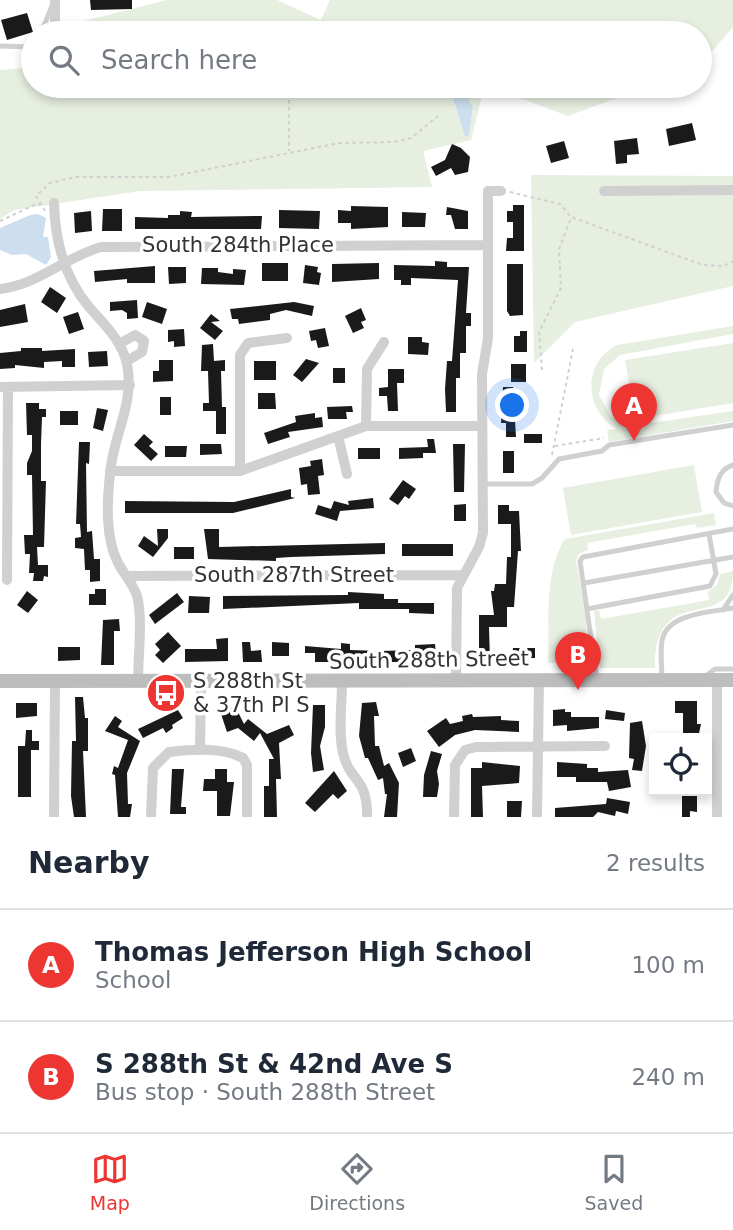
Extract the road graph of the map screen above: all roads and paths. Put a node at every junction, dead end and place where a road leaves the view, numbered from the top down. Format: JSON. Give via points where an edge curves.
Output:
{"nodes":[{"id":1,"x":55,"y":0,"type":"edge"},
{"id":2,"x":46,"y":21,"type":"edge"},
{"id":3,"x":55,"y":21,"type":"edge"},
{"id":4,"x":0,"y":47,"type":"edge"},
{"id":5,"x":21,"y":47,"type":"edge"},
{"id":6,"x":289,"y":98,"type":"edge"},
{"id":7,"x":438,"y":116,"type":"dead end"},
{"id":8,"x":289,"y":153,"type":"junction"},
{"id":9,"x":733,"y":190,"type":"edge"},
{"id":10,"x":501,"y":191,"type":"joint"},
{"id":11,"x":604,"y":191,"type":"dead end"},
{"id":12,"x":54,"y":203,"type":"dead end"},
{"id":13,"x":571,"y":217,"type":"junction"},
{"id":14,"x":0,"y":221,"type":"edge"},
{"id":15,"x":487,"y":244,"type":"junction"},
{"id":16,"x":733,"y":261,"type":"edge"},
{"id":17,"x":64,"y":264,"type":"junction"},
{"id":18,"x":0,"y":289,"type":"edge"},
{"id":19,"x":287,"y":338,"type":"dead end"},
{"id":20,"x":384,"y":342,"type":"dead end"},
{"id":21,"x":119,"y":344,"type":"junction"},
{"id":22,"x":573,"y":349,"type":"dead end"},
{"id":23,"x":127,"y":361,"type":"junction"},
{"id":24,"x":542,"y":370,"type":"dead end"},
{"id":25,"x":130,"y":384,"type":"junction"},
{"id":26,"x":4,"y":387,"type":"edge"},
{"id":27,"x":4,"y":400,"type":"edge"},
{"id":28,"x":733,"y":425,"type":"edge"},
{"id":29,"x":366,"y":426,"type":"junction"},
{"id":30,"x":482,"y":426,"type":"junction"},
{"id":31,"x":338,"y":436,"type":"junction"},
{"id":32,"x":604,"y":438,"type":"dead end"},
{"id":33,"x":554,"y":447,"type":"junction"},
{"id":34,"x":733,"y":465,"type":"edge"},
{"id":35,"x":549,"y":470,"type":"junction"},
{"id":36,"x":110,"y":471,"type":"junction"},
{"id":37,"x":240,"y":471,"type":"junction"},
{"id":38,"x":347,"y":474,"type":"dead end"},
{"id":39,"x":483,"y":484,"type":"junction"},
{"id":40,"x":4,"y":491,"type":"edge"},
{"id":41,"x":733,"y":506,"type":"edge"},
{"id":42,"x":4,"y":518,"type":"edge"},
{"id":43,"x":733,"y":529,"type":"edge"},
{"id":44,"x":709,"y":534,"type":"junction"},
{"id":45,"x":733,"y":556,"type":"edge"},
{"id":46,"x":713,"y":560,"type":"junction"},
{"id":47,"x":462,"y":575,"type":"junction"},
{"id":48,"x":126,"y":576,"type":"junction"},
{"id":49,"x":7,"y":580,"type":"dead end"},
{"id":50,"x":584,"y":583,"type":"junction"},
{"id":51,"x":733,"y":595,"type":"edge"},
{"id":52,"x":587,"y":608,"type":"junction"},
{"id":53,"x":733,"y":608,"type":"edge"},
{"id":54,"x":723,"y":610,"type":"junction"},
{"id":55,"x":733,"y":669,"type":"edge"},
{"id":56,"x":456,"y":680,"type":"junction"},
{"id":57,"x":539,"y":680,"type":"junction"},
{"id":58,"x":597,"y":680,"type":"junction"},
{"id":59,"x":662,"y":680,"type":"junction"},
{"id":60,"x":710,"y":680,"type":"junction"},
{"id":61,"x":733,"y":680,"type":"edge"},
{"id":62,"x":0,"y":681,"type":"edge"},
{"id":63,"x":55,"y":681,"type":"junction"},
{"id":64,"x":138,"y":681,"type":"junction"},
{"id":65,"x":201,"y":681,"type":"junction"},
{"id":66,"x":342,"y":682,"type":"junction"},
{"id":67,"x":605,"y":746,"type":"dead end"},
{"id":68,"x":539,"y":747,"type":"junction"},
{"id":69,"x":200,"y":750,"type":"junction"},
{"id":70,"x":54,"y":817,"type":"edge"},
{"id":71,"x":151,"y":817,"type":"edge"},
{"id":72,"x":247,"y":817,"type":"edge"},
{"id":73,"x":367,"y":817,"type":"edge"},
{"id":74,"x":454,"y":817,"type":"edge"},
{"id":75,"x":537,"y":817,"type":"edge"},
{"id":76,"x":717,"y":817,"type":"edge"}],
"edges":[{"from":1,"to":2,"type":"lane"},
{"from":1,"to":3,"type":"street"},
{"from":4,"to":5,"type":"lane"},
{"from":6,"to":8,"type":"path"},
{"from":7,"to":8,"type":"path","via":[[411,138],[380,144],[340,143]]},
{"from":8,"to":14,"type":"path","via":[[169,177],[75,177],[50,183],[36,196],[41,205]]},
{"from":9,"to":11,"type":"street"},
{"from":10,"to":13,"type":"path","via":[[560,204]]},
{"from":10,"to":15,"type":"street","via":[[488,191]]},
{"from":12,"to":17,"type":"street","via":[[56,238]]},
{"from":13,"to":16,"type":"path","via":[[703,265],[724,266]]},
{"from":13,"to":24,"type":"path","via":[[559,249],[561,288],[538,332]]},
{"from":15,"to":17,"type":"street","name":"South 284th Place","via":[[120,245],[85,251]]},
{"from":15,"to":30,"type":"street","via":[[488,338],[482,374]]},
{"from":17,"to":18,"type":"street","name":"South 284th Place","via":[[18,287]]},
{"from":17,"to":21,"type":"street"},
{"from":19,"to":37,"type":"street","via":[[256,341],[243,347],[240,355]]},
{"from":20,"to":29,"type":"street","via":[[368,369]]},
{"from":21,"to":23,"type":"street"},
{"from":21,"to":23,"type":"street","via":[[135,335],[144,341],[142,352]]},
{"from":22,"to":33,"type":"path"},
{"from":23,"to":25,"type":"street"},
{"from":25,"to":26,"type":"street"},
{"from":25,"to":36,"type":"street"},
{"from":26,"to":27,"type":"street"},
{"from":27,"to":40,"type":"street"},
{"from":28,"to":35,"type":"lane","via":[[609,445],[601,451],[559,458]]},
{"from":29,"to":30,"type":"street"},
{"from":29,"to":31,"type":"street"},
{"from":30,"to":39,"type":"street"},
{"from":31,"to":37,"type":"street"},
{"from":31,"to":38,"type":"street"},
{"from":32,"to":33,"type":"path"},
{"from":33,"to":35,"type":"path"},
{"from":34,"to":41,"type":"lane","via":[[717,479],[716,492]]},
{"from":35,"to":39,"type":"lane","via":[[532,484]]},
{"from":36,"to":37,"type":"street"},
{"from":36,"to":48,"type":"street","via":[[108,518],[112,544]]},
{"from":39,"to":47,"type":"street","via":[[483,533]]},
{"from":40,"to":42,"type":"street"},
{"from":42,"to":49,"type":"street"},
{"from":43,"to":44,"type":"lane"},
{"from":44,"to":46,"type":"lane"},
{"from":44,"to":50,"type":"lane","via":[[583,557]]},
{"from":45,"to":46,"type":"lane"},
{"from":46,"to":50,"type":"lane"},
{"from":46,"to":52,"type":"lane","via":[[716,574],[710,586]]},
{"from":47,"to":48,"type":"street","name":"South 287th Street"},
{"from":47,"to":56,"type":"street","via":[[456,596]]},
{"from":48,"to":64,"type":"street","via":[[138,603]]},
{"from":50,"to":52,"type":"lane"},
{"from":51,"to":54,"type":"lane"},
{"from":52,"to":58,"type":"lane"},
{"from":53,"to":54,"type":"lane"},
{"from":54,"to":59,"type":"lane","via":[[676,621],[666,631]]},
{"from":55,"to":60,"type":"lane","via":[[715,669]]},
{"from":56,"to":57,"type":"main road","name":"South 288th Street"},
{"from":56,"to":66,"type":"main road","name":"South 288th Street"},
{"from":57,"to":58,"type":"main road","name":"South 288th Street"},
{"from":57,"to":68,"type":"street"},
{"from":58,"to":59,"type":"main road","name":"South 288th Street"},
{"from":59,"to":60,"type":"main road","name":"South 288th Street"},
{"from":60,"to":61,"type":"main road","name":"South 288th Street"},
{"from":60,"to":76,"type":"street"},
{"from":62,"to":63,"type":"main road","name":"South 288th Street"},
{"from":63,"to":64,"type":"main road","name":"South 288th Street"},
{"from":63,"to":70,"type":"street"},
{"from":64,"to":65,"type":"main road","name":"South 288th Street"},
{"from":65,"to":66,"type":"main road","name":"South 288th Street"},
{"from":65,"to":69,"type":"street"},
{"from":66,"to":73,"type":"street","via":[[342,751],[364,786]]},
{"from":67,"to":68,"type":"street"},
{"from":68,"to":74,"type":"street","via":[[476,747],[461,753],[455,765]]},
{"from":68,"to":75,"type":"street"},
{"from":69,"to":71,"type":"street","via":[[169,752],[153,768]]},
{"from":69,"to":72,"type":"street","via":[[243,758],[247,765]]}]}
